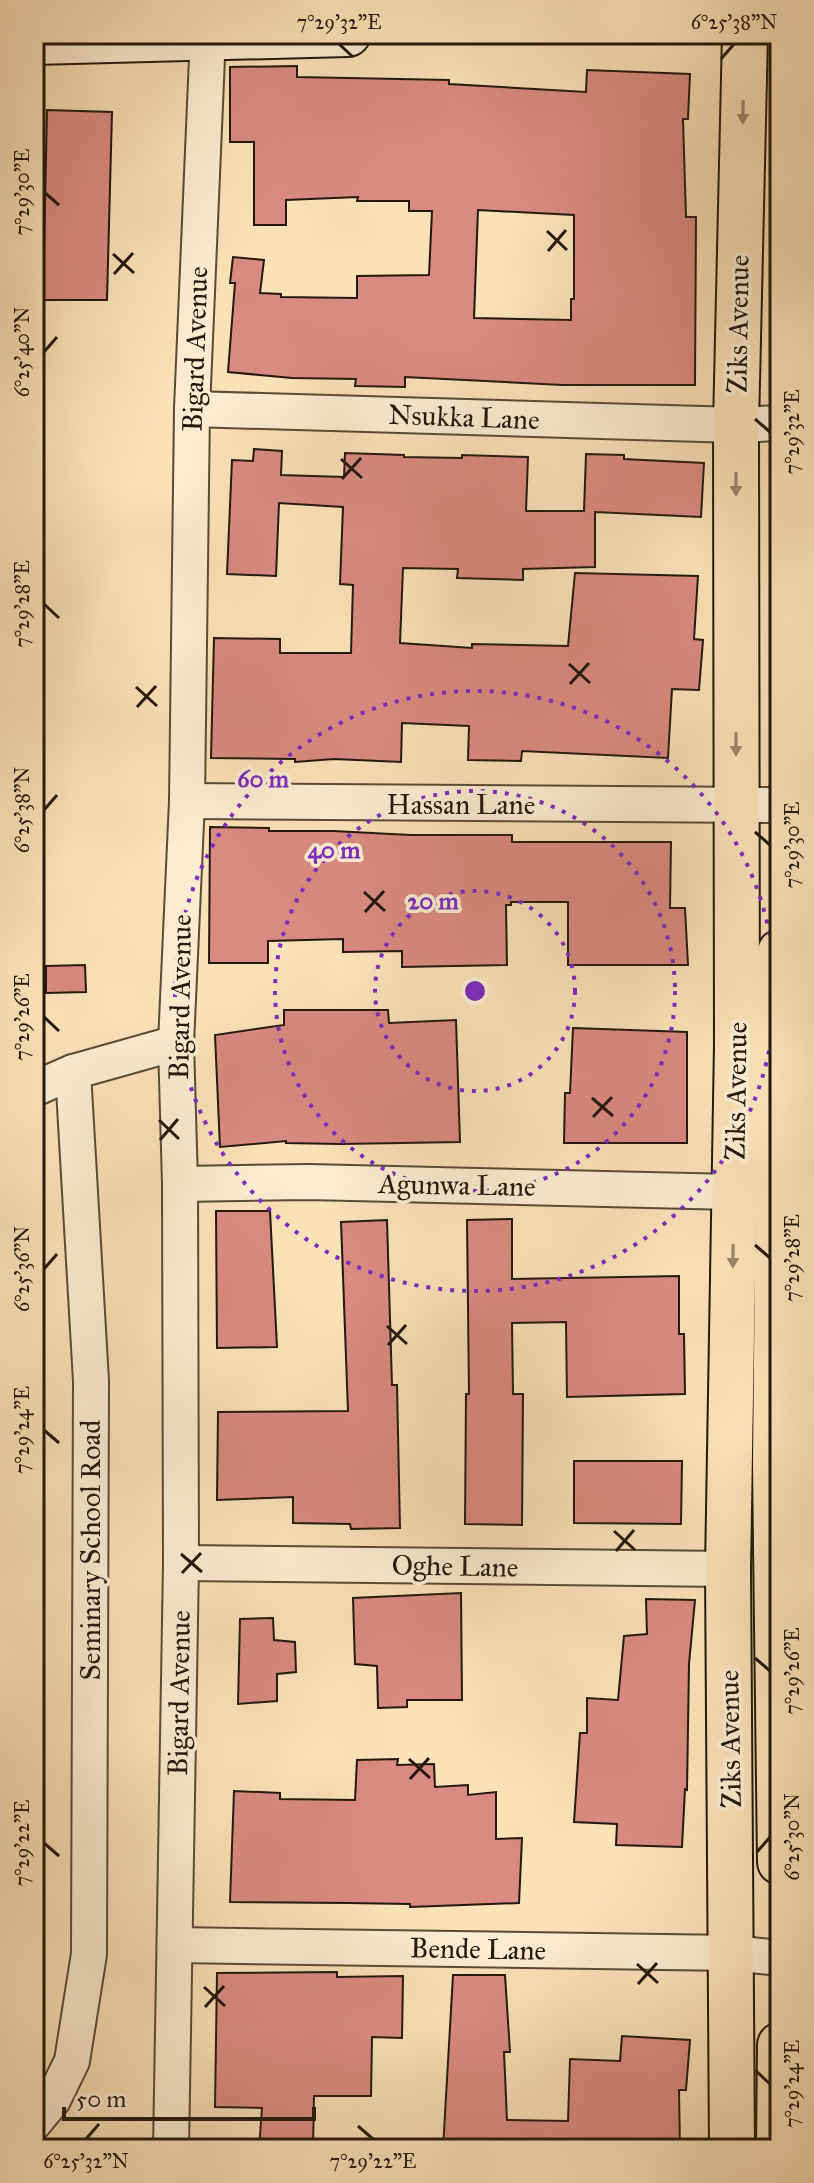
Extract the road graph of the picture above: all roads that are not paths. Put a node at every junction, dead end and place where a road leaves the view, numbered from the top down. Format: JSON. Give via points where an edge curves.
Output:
{"nodes":[{"id":1,"x":348,"y":34,"type":"edge"},
{"id":2,"x":745,"y":34,"type":"edge"},
{"id":3,"x":208,"y":36,"type":"edge"},
{"id":4,"x":34,"y":42,"type":"edge"},
{"id":5,"x":192,"y":409,"type":"junction"},
{"id":6,"x":780,"y":423,"type":"edge"},
{"id":7,"x":736,"y":425,"type":"junction"},
{"id":8,"x":187,"y":801,"type":"junction"},
{"id":9,"x":780,"y":805,"type":"edge"},
{"id":10,"x":735,"y":806,"type":"junction"},
{"id":11,"x":780,"y":952,"type":"edge"},
{"id":12,"x":766,"y":1042,"type":"edge"},
{"id":13,"x":176,"y":1043,"type":"junction"},
{"id":14,"x":73,"y":1072,"type":"junction"},
{"id":15,"x":34,"y":1089,"type":"edge"},
{"id":16,"x":180,"y":1184,"type":"junction"},
{"id":17,"x":755,"y":1190,"type":"junction"},
{"id":18,"x":778,"y":1465,"type":"edge"},
{"id":19,"x":729,"y":1469,"type":"junction"},
{"id":20,"x":181,"y":1563,"type":"junction"},
{"id":21,"x":728,"y":1569,"type":"junction"},
{"id":22,"x":780,"y":1862,"type":"edge"},
{"id":23,"x":175,"y":1945,"type":"junction"},
{"id":24,"x":732,"y":1953,"type":"junction"},
{"id":25,"x":780,"y":1958,"type":"edge"},
{"id":26,"x":780,"y":2045,"type":"edge"},
{"id":27,"x":732,"y":2065,"type":"junction"},
{"id":28,"x":780,"y":2068,"type":"edge"},
{"id":29,"x":34,"y":2123,"type":"edge"},
{"id":30,"x":171,"y":2149,"type":"edge"},
{"id":31,"x":732,"y":2149,"type":"edge"},
{"id":32,"x":779,"y":2149,"type":"edge"}],
"edges":[{"from":1,"to":3,"type":"main road"},
{"from":2,"to":7,"type":"main road","name":"Ziks Avenue","one_way":true},
{"from":3,"to":4,"type":"main road"},
{"from":3,"to":5,"type":"street","name":"Bigard Avenue"},
{"from":5,"to":7,"type":"street","name":"Nsukka Lane"},
{"from":5,"to":8,"type":"street","name":"Bigard Avenue"},
{"from":6,"to":7,"type":"street","name":"Nsukka Lane"},
{"from":7,"to":10,"type":"main road","name":"Ziks Avenue","one_way":true},
{"from":8,"to":10,"type":"street","name":"Hassan Lane"},
{"from":8,"to":13,"type":"street","name":"Bigard Avenue"},
{"from":9,"to":10,"type":"street","name":"Hassan Lane"},
{"from":10,"to":12,"type":"main road","name":"Ziks Avenue"},
{"from":11,"to":12,"type":"main road","name":"Ziks Avenue"},
{"from":12,"to":17,"type":"main road","name":"Ziks Avenue"},
{"from":13,"to":14,"type":"street"},
{"from":13,"to":16,"type":"street","name":"Bigard Avenue"},
{"from":14,"to":15,"type":"street"},
{"from":14,"to":29,"type":"street","name":"Seminary School Road","via":[[91,1381],[89,1954],[72,2061],[53,2100]]},
{"from":16,"to":17,"type":"street","name":"Agunwa Lane"},
{"from":16,"to":20,"type":"street","name":"Bigard Avenue"},
{"from":17,"to":18,"type":"main road","name":"Ziks Avenue"},
{"from":17,"to":19,"type":"main road","name":"Ziks Avenue","one_way":true},
{"from":18,"to":19,"type":"street"},
{"from":18,"to":22,"type":"main road","name":"Ziks Avenue"},
{"from":19,"to":21,"type":"main road","name":"Ziks Avenue"},
{"from":20,"to":21,"type":"street","name":"Oghe Lane"},
{"from":20,"to":23,"type":"street","name":"Bigard Avenue"},
{"from":21,"to":24,"type":"main road","name":"Ziks Avenue"},
{"from":23,"to":24,"type":"street","name":"Bende Lane"},
{"from":23,"to":30,"type":"street","name":"Bigard Avenue"},
{"from":24,"to":25,"type":"street","name":"Bende Lane"},
{"from":24,"to":27,"type":"main road","name":"Ziks Avenue"},
{"from":26,"to":28,"type":"main road"},
{"from":27,"to":28,"type":"street"},
{"from":27,"to":31,"type":"main road","name":"Ziks Avenue"},
{"from":28,"to":32,"type":"main road"}]}
